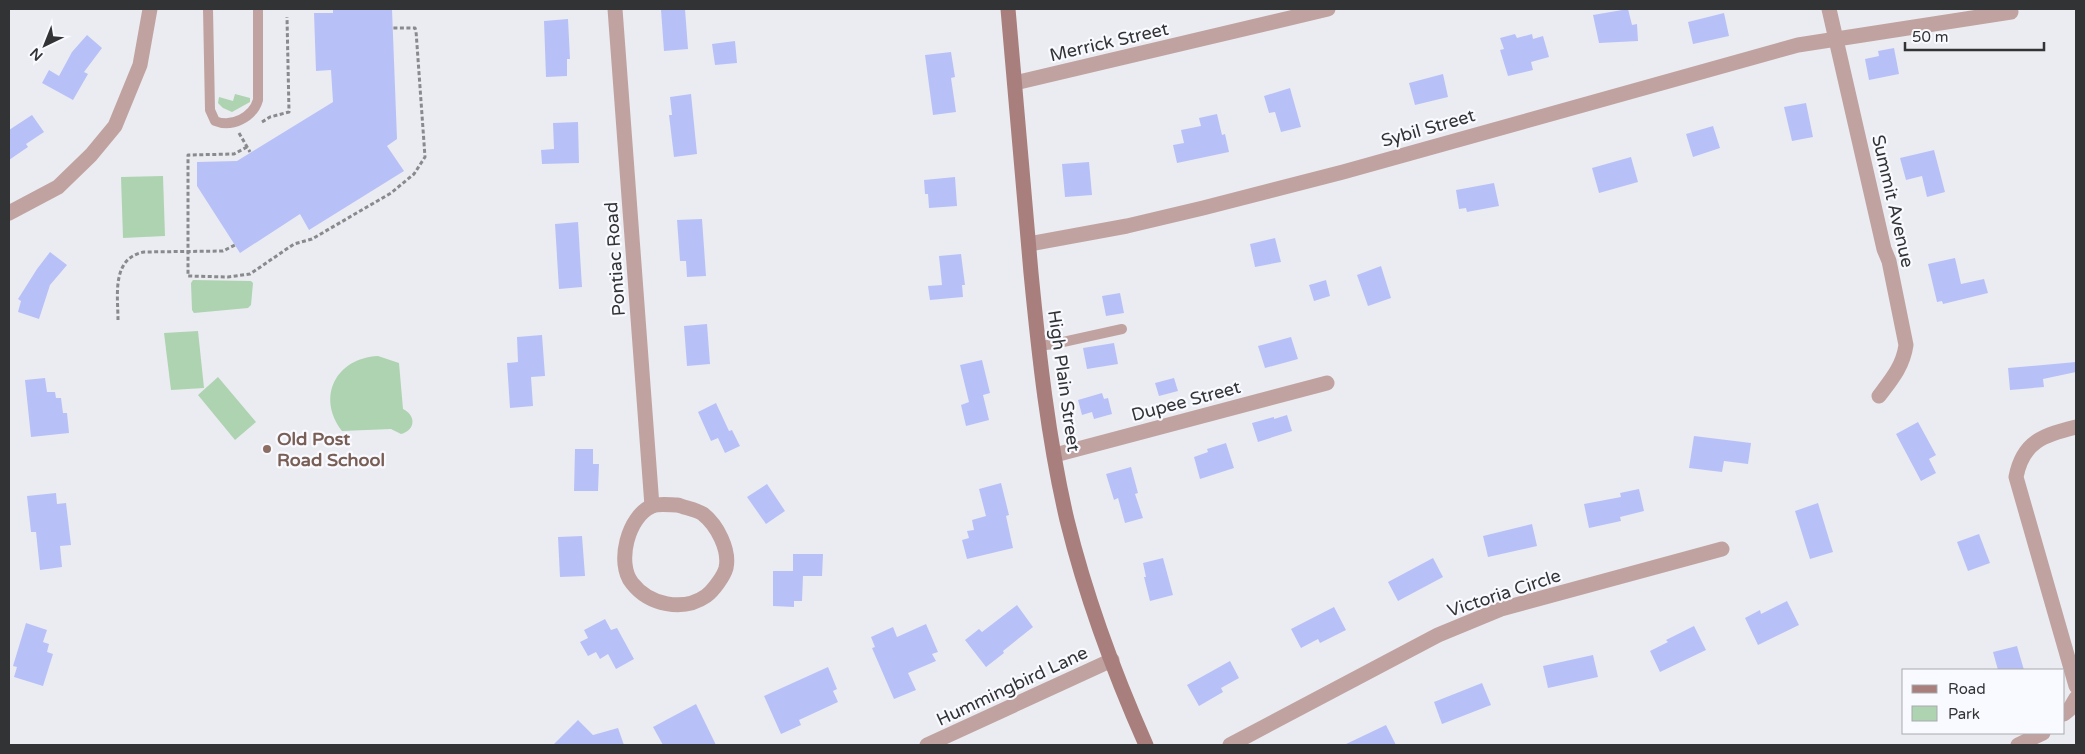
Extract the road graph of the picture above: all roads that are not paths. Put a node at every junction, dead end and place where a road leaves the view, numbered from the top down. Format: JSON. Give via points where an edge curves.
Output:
{"nodes":[{"id":1,"x":150,"y":9,"type":"edge"},
{"id":2,"x":208,"y":9,"type":"edge"},
{"id":3,"x":258,"y":9,"type":"edge"},
{"id":4,"x":615,"y":9,"type":"edge"},
{"id":5,"x":1008,"y":9,"type":"edge"},
{"id":6,"x":1328,"y":9,"type":"edge"},
{"id":7,"x":1829,"y":9,"type":"edge"},
{"id":8,"x":2011,"y":12,"type":"dead end"},
{"id":9,"x":1836,"y":38,"type":"junction"},
{"id":10,"x":1015,"y":83,"type":"junction"},
{"id":11,"x":9,"y":213,"type":"edge"},
{"id":12,"x":1029,"y":244,"type":"junction"},
{"id":13,"x":1122,"y":329,"type":"dead end"},
{"id":14,"x":1038,"y":346,"type":"junction"},
{"id":15,"x":1327,"y":383,"type":"dead end"},
{"id":16,"x":1879,"y":396,"type":"dead end"},
{"id":17,"x":2076,"y":427,"type":"edge"},
{"id":18,"x":1055,"y":455,"type":"junction"},
{"id":19,"x":652,"y":506,"type":"junction"},
{"id":20,"x":1722,"y":549,"type":"dead end"},
{"id":21,"x":1112,"y":660,"type":"junction"},
{"id":22,"x":2076,"y":686,"type":"edge"},
{"id":23,"x":2076,"y":698,"type":"edge"},
{"id":24,"x":2065,"y":713,"type":"edge"},
{"id":25,"x":2041,"y":734,"type":"edge"},
{"id":26,"x":927,"y":745,"type":"edge"},
{"id":27,"x":1146,"y":745,"type":"edge"},
{"id":28,"x":1230,"y":745,"type":"edge"},
{"id":29,"x":2018,"y":745,"type":"edge"}],
"edges":[{"from":1,"to":11,"type":"street","via":[[140,65],[115,126],[58,187]]},
{"from":2,"to":3,"type":"lane","via":[[210,110],[215,121],[223,123],[233,122],[252,112],[258,100]]},
{"from":4,"to":19,"type":"street","name":"Pontiac Road"},
{"from":5,"to":10,"type":"main road","name":"High Plain Street"},
{"from":6,"to":10,"type":"street","name":"Merrick Street"},
{"from":7,"to":9,"type":"street","name":"Summit Avenue"},
{"from":8,"to":9,"type":"street","name":"Sybil Street"},
{"from":9,"to":12,"type":"street","name":"Sybil Street","via":[[1798,44],[1203,208]]},
{"from":9,"to":16,"type":"street","name":"Summit Avenue","via":[[1906,345],[1897,374]]},
{"from":10,"to":12,"type":"main road","name":"High Plain Street"},
{"from":12,"to":14,"type":"main road","name":"High Plain Street"},
{"from":13,"to":14,"type":"lane"},
{"from":14,"to":18,"type":"main road","name":"High Plain Street"},
{"from":15,"to":18,"type":"street","name":"Dupee Street"},
{"from":17,"to":22,"type":"street","via":[[2048,434],[2034,442],[2025,452],[2016,477]]},
{"from":18,"to":21,"type":"main road","name":"High Plain Street","via":[[1067,520]]},
{"from":19,"to":19,"type":"street","via":[[629,529],[625,559],[631,582],[651,600],[679,606],[694,603],[708,594],[726,568],[725,552],[715,526],[702,513],[678,505]]},
{"from":20,"to":28,"type":"street","name":"Victoria Circle","via":[[1501,609],[1438,635]]},
{"from":21,"to":26,"type":"street","name":"Hummingbird Lane"},
{"from":21,"to":27,"type":"main road","name":"High Plain Street"},
{"from":23,"to":24,"type":"street"},
{"from":25,"to":29,"type":"street"}]}
